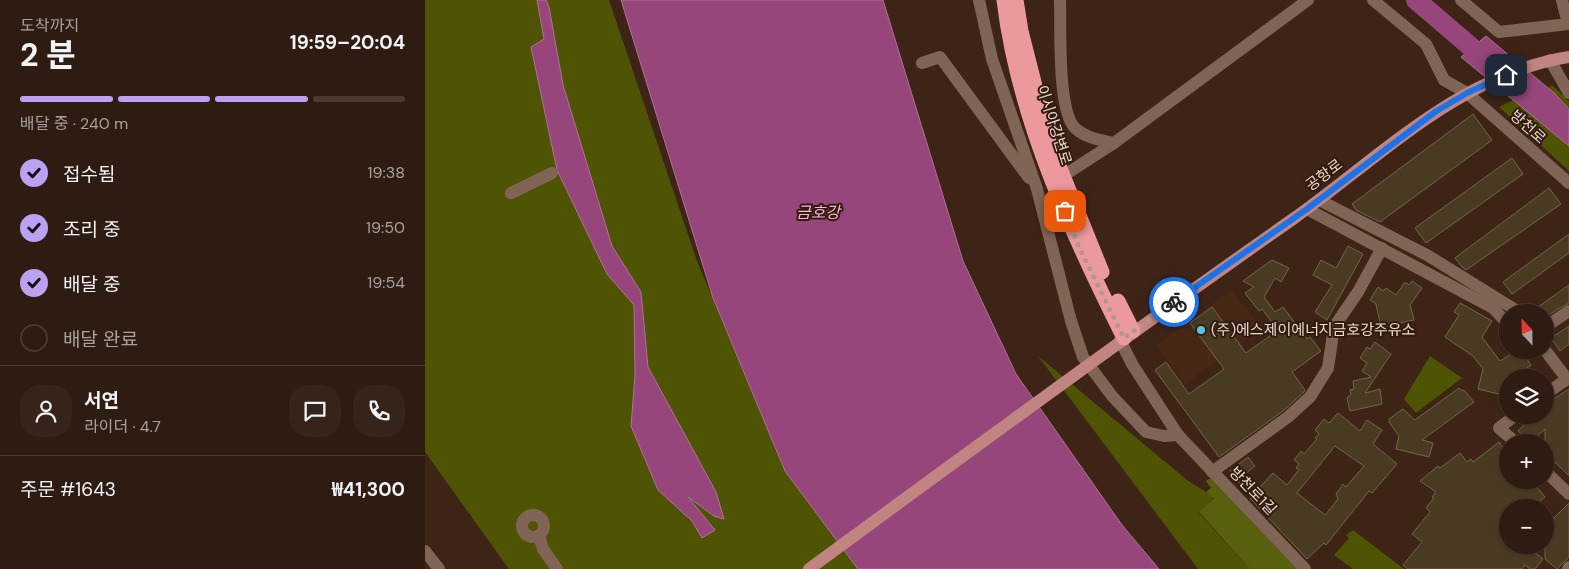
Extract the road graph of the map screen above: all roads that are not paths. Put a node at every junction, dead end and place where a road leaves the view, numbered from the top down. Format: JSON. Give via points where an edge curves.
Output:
{"nodes":[{"id":1,"x":979,"y":0,"type":"edge"},
{"id":2,"x":1004,"y":0,"type":"edge"},
{"id":3,"x":1016,"y":0,"type":"edge"},
{"id":4,"x":1060,"y":0,"type":"edge"},
{"id":5,"x":1308,"y":0,"type":"edge"},
{"id":6,"x":1373,"y":0,"type":"edge"},
{"id":7,"x":1461,"y":0,"type":"edge"},
{"id":8,"x":1561,"y":0,"type":"edge"},
{"id":9,"x":1569,"y":58,"type":"edge"},
{"id":10,"x":1550,"y":60,"type":"junction"},
{"id":11,"x":922,"y":63,"type":"dead end"},
{"id":12,"x":1467,"y":93,"type":"junction"},
{"id":13,"x":1569,"y":93,"type":"edge"},
{"id":14,"x":1113,"y":143,"type":"junction"},
{"id":15,"x":552,"y":174,"type":"dead end"},
{"id":16,"x":1063,"y":176,"type":"junction"},
{"id":17,"x":1569,"y":183,"type":"edge"},
{"id":18,"x":1037,"y":190,"type":"junction"},
{"id":19,"x":511,"y":193,"type":"dead end"},
{"id":20,"x":1319,"y":200,"type":"junction"},
{"id":21,"x":1307,"y":209,"type":"junction"},
{"id":22,"x":1382,"y":248,"type":"junction"},
{"id":23,"x":1506,"y":304,"type":"edge"},
{"id":24,"x":1569,"y":311,"type":"edge"},
{"id":25,"x":1499,"y":314,"type":"edge"},
{"id":26,"x":1554,"y":322,"type":"edge"},
{"id":27,"x":1123,"y":339,"type":"junction"},
{"id":28,"x":1552,"y":359,"type":"edge"},
{"id":29,"x":1568,"y":379,"type":"edge"},
{"id":30,"x":1554,"y":388,"type":"edge"},
{"id":31,"x":1504,"y":424,"type":"edge"},
{"id":32,"x":1506,"y":434,"type":"edge"},
{"id":33,"x":1178,"y":435,"type":"junction"},
{"id":34,"x":1212,"y":472,"type":"junction"},
{"id":35,"x":1554,"y":480,"type":"edge"},
{"id":36,"x":1569,"y":494,"type":"edge"},
{"id":37,"x":539,"y":535,"type":"dead end"},
{"id":38,"x":425,"y":551,"type":"edge"},
{"id":39,"x":439,"y":569,"type":"edge"},
{"id":40,"x":557,"y":569,"type":"edge"},
{"id":41,"x":809,"y":569,"type":"edge"},
{"id":42,"x":1305,"y":569,"type":"edge"}],
"edges":[{"from":1,"to":18,"type":"street","via":[[992,59]]},
{"from":2,"to":27,"type":"highway","name":"이시아강변로","via":[[1008,33],[1039,144],[1078,245]]},
{"from":3,"to":16,"type":"highway","name":"이시아강변로","via":[[1049,141]]},
{"from":4,"to":14,"type":"street","via":[[1063,95],[1073,126],[1086,137]]},
{"from":5,"to":14,"type":"street"},
{"from":6,"to":12,"type":"street","name":"방천로","via":[[1426,44],[1444,80]]},
{"from":7,"to":8,"type":"street","via":[[1499,32],[1568,24]]},
{"from":9,"to":10,"type":"main road","name":"공항로"},
{"from":10,"to":12,"type":"main road","name":"공항로"},
{"from":10,"to":13,"type":"street"},
{"from":11,"to":18,"type":"street","via":[[941,57]]},
{"from":12,"to":17,"type":"street","name":"방천로"},
{"from":12,"to":20,"type":"main road","name":"공항로","via":[[1435,112]]},
{"from":14,"to":16,"type":"street"},
{"from":15,"to":19,"type":"street"},
{"from":16,"to":27,"type":"highway","name":"이시아강변로","via":[[1098,263]]},
{"from":18,"to":33,"type":"street","via":[[1083,357],[1112,396],[1146,432]]},
{"from":20,"to":21,"type":"main road","name":"공항로"},
{"from":20,"to":23,"type":"street","via":[[1427,255]]},
{"from":21,"to":22,"type":"street"},
{"from":21,"to":27,"type":"main road","name":"공항로"},
{"from":22,"to":25,"type":"street","via":[[1493,308]]},
{"from":22,"to":34,"type":"street","via":[[1334,327],[1328,368],[1310,397],[1288,418]]},
{"from":24,"to":26,"type":"street"},
{"from":27,"to":33,"type":"street","name":"방천로1길","via":[[1132,364]]},
{"from":27,"to":41,"type":"main road","name":"공항로"},
{"from":28,"to":29,"type":"street"},
{"from":29,"to":30,"type":"street"},
{"from":31,"to":32,"type":"street","via":[[1499,428]]},
{"from":33,"to":34,"type":"street","name":"방천로1길"},
{"from":34,"to":42,"type":"street","name":"방천로1길"},
{"from":35,"to":36,"type":"street"},
{"from":37,"to":40,"type":"street","via":[[543,549]]},
{"from":38,"to":39,"type":"street"}]}
